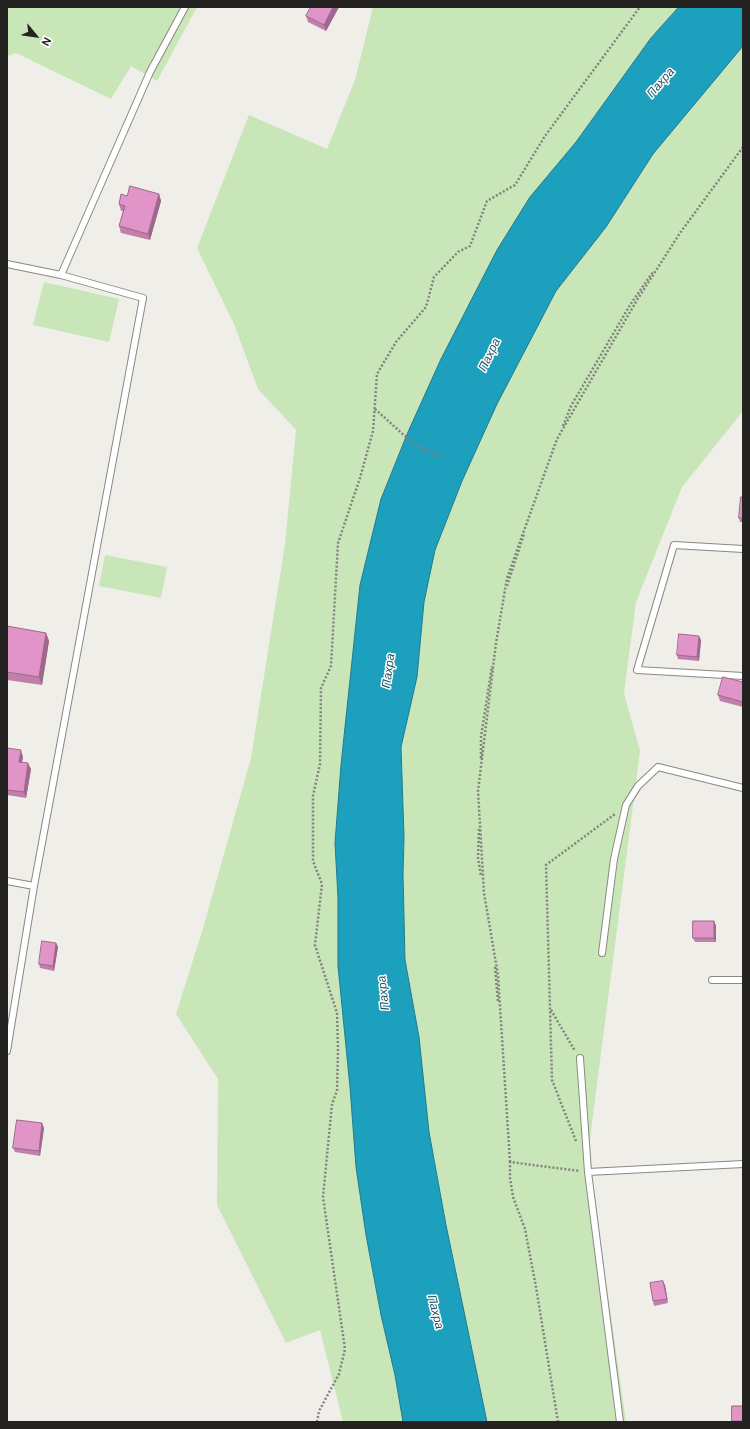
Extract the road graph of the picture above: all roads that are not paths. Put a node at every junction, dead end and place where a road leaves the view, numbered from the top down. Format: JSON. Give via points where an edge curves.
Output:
{"nodes":[{"id":1,"x":185,"y":7,"type":"edge"},
{"id":2,"x":7,"y":264,"type":"edge"},
{"id":3,"x":61,"y":275,"type":"junction"},
{"id":4,"x":743,"y":549,"type":"edge"},
{"id":5,"x":743,"y":676,"type":"edge"},
{"id":6,"x":743,"y":788,"type":"edge"},
{"id":7,"x":7,"y":882,"type":"edge"},
{"id":8,"x":34,"y":886,"type":"junction"},
{"id":9,"x":602,"y":953,"type":"dead end"},
{"id":10,"x":712,"y":980,"type":"dead end"},
{"id":11,"x":743,"y":980,"type":"edge"},
{"id":12,"x":7,"y":1051,"type":"edge"},
{"id":13,"x":580,"y":1058,"type":"road end"},
{"id":14,"x":743,"y":1164,"type":"edge"},
{"id":15,"x":588,"y":1172,"type":"junction"},
{"id":16,"x":620,"y":1422,"type":"edge"}],
"edges":[{"from":1,"to":3,"type":"lane","via":[[150,72]]},
{"from":2,"to":3,"type":"lane"},
{"from":3,"to":8,"type":"lane","via":[[143,298]]},
{"from":4,"to":5,"type":"lane","via":[[674,545],[637,670]]},
{"from":6,"to":9,"type":"lane","via":[[658,767],[638,786],[626,805],[614,859]]},
{"from":7,"to":8,"type":"lane"},
{"from":8,"to":12,"type":"lane"},
{"from":10,"to":11,"type":"lane"},
{"from":13,"to":15,"type":"lane"},
{"from":14,"to":15,"type":"lane"},
{"from":15,"to":16,"type":"lane"}]}
